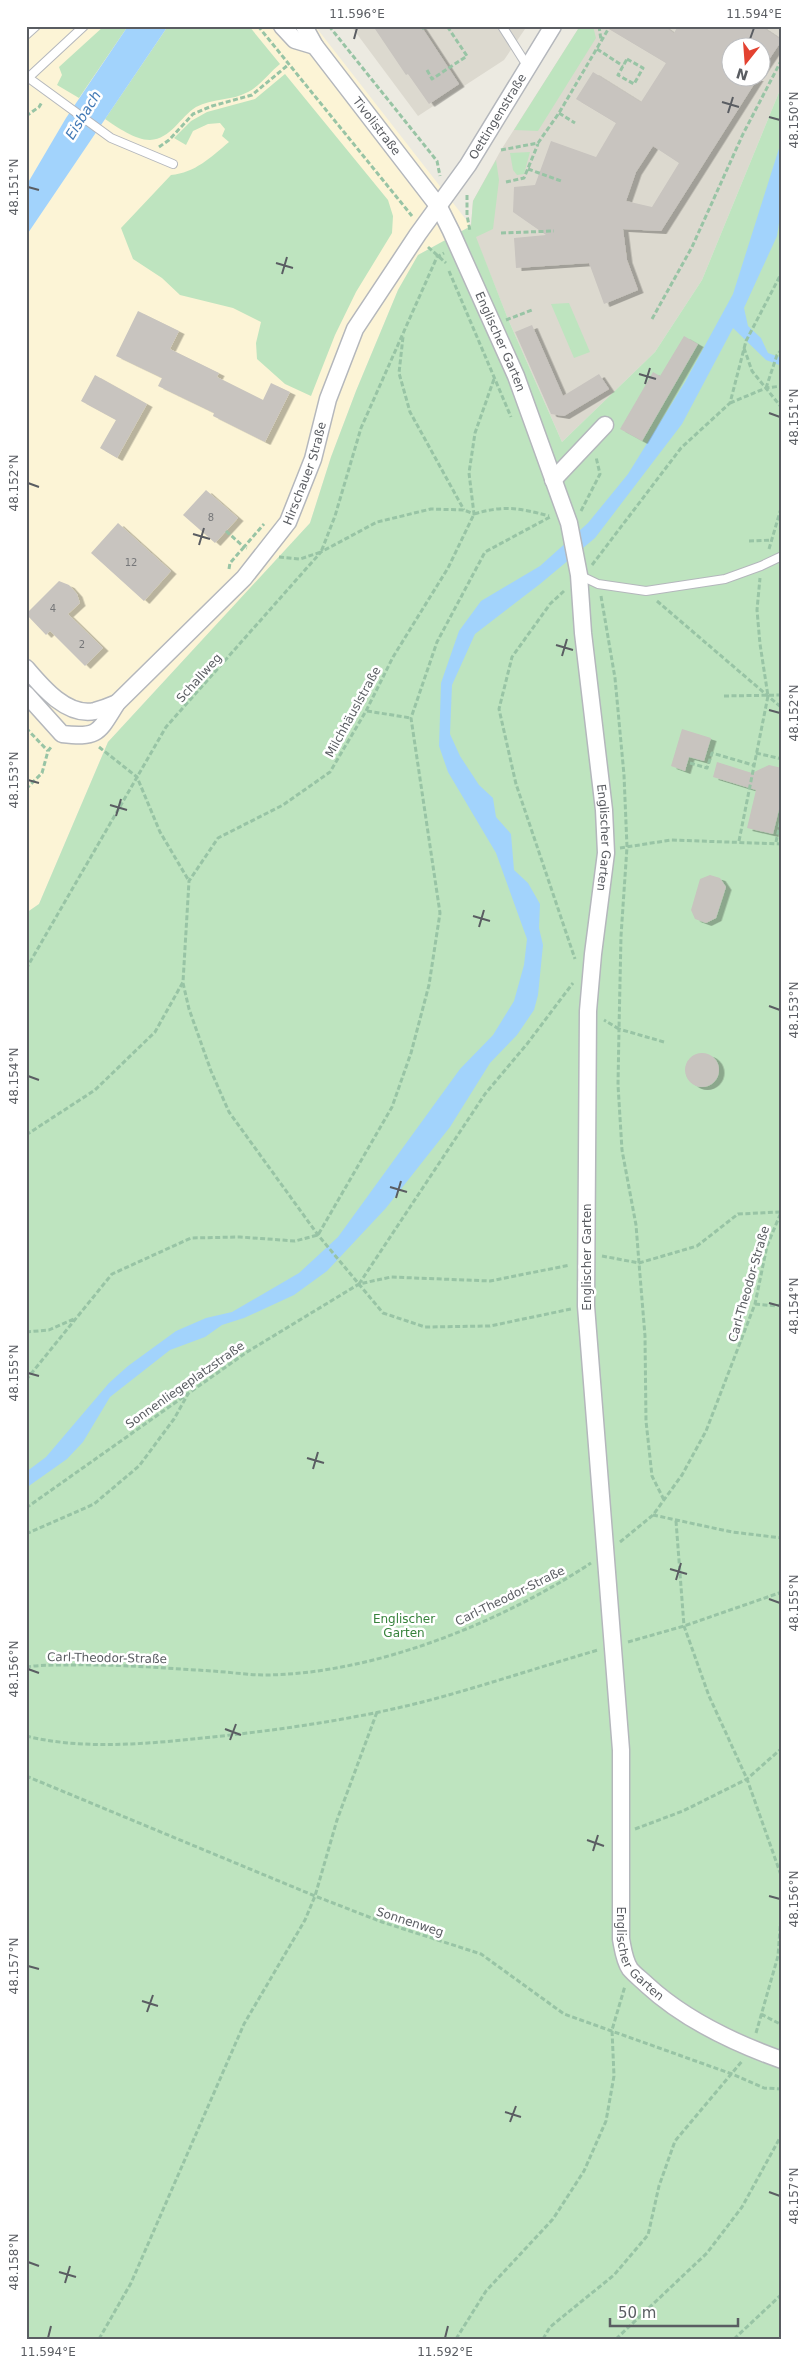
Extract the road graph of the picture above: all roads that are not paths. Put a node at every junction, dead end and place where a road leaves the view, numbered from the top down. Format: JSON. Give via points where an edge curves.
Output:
{"nodes":[{"id":1,"x":36,"y":26,"type":"edge"},
{"id":2,"x":84,"y":26,"type":"edge"},
{"id":3,"x":282,"y":26,"type":"edge"},
{"id":4,"x":304,"y":26,"type":"edge"},
{"id":5,"x":502,"y":26,"type":"edge"},
{"id":6,"x":554,"y":26,"type":"edge"},
{"id":7,"x":26,"y":35,"type":"edge"},
{"id":8,"x":315,"y":46,"type":"junction"},
{"id":9,"x":528,"y":67,"type":"junction"},
{"id":10,"x":27,"y":77,"type":"edge"},
{"id":11,"x":173,"y":164,"type":"dead end"},
{"id":12,"x":442,"y":202,"type":"junction"},
{"id":13,"x":605,"y":425,"type":"dead end"},
{"id":14,"x":553,"y":480,"type":"junction"},
{"id":15,"x":782,"y":556,"type":"edge"},
{"id":16,"x":578,"y":569,"type":"junction"},
{"id":17,"x":26,"y":668,"type":"edge"},
{"id":18,"x":26,"y":694,"type":"edge"},
{"id":19,"x":117,"y":703,"type":"junction"},
{"id":20,"x":782,"y":2060,"type":"edge"}],
"edges":[{"from":1,"to":7,"type":"lane"},
{"from":2,"to":10,"type":"lane"},
{"from":3,"to":8,"type":"street","name":"Tivolistraße","via":[[296,40]]},
{"from":4,"to":8,"type":"street","name":"Tivolistraße"},
{"from":5,"to":9,"type":"lane"},
{"from":6,"to":9,"type":"street","name":"Oettingenstraße"},
{"from":8,"to":12,"type":"street","name":"Tivolistraße"},
{"from":9,"to":12,"type":"street","name":"Oettingenstraße"},
{"from":10,"to":11,"type":"lane","via":[[111,138]]},
{"from":12,"to":14,"type":"street","name":"Englischer Garten","via":[[516,376]]},
{"from":12,"to":19,"type":"street","name":"Hirschauer Straße","via":[[416,227],[355,329],[328,399],[313,459],[288,522],[244,578]]},
{"from":13,"to":14,"type":"street"},
{"from":14,"to":16,"type":"street","name":"Englischer Garten","via":[[569,524]]},
{"from":15,"to":16,"type":"lane","via":[[725,578],[646,591],[598,584]]},
{"from":16,"to":20,"type":"street","name":"Englischer Garten","via":[[606,853],[588,1011],[586,1306],[621,1750],[619,1922],[630,1969],[672,2006],[752,2049]]},
{"from":17,"to":19,"type":"street","via":[[45,690],[74,710],[93,711]]},
{"from":18,"to":19,"type":"street","via":[[62,734],[86,737],[104,724]]}]}
